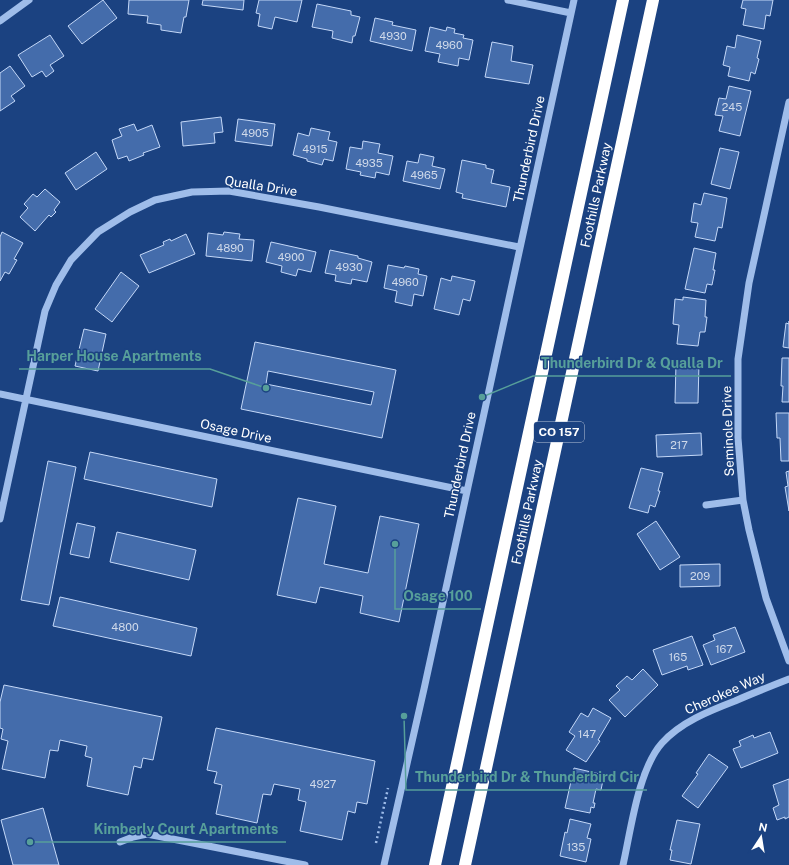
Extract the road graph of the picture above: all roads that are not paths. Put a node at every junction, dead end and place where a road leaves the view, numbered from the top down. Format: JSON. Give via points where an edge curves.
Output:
{"nodes":[{"id":1,"x":29,"y":0,"type":"edge"},
{"id":2,"x":508,"y":0,"type":"edge"},
{"id":3,"x":574,"y":0,"type":"edge"},
{"id":4,"x":623,"y":0,"type":"edge"},
{"id":5,"x":653,"y":0,"type":"edge"},
{"id":6,"x":571,"y":13,"type":"junction"},
{"id":7,"x":0,"y":21,"type":"edge"},
{"id":8,"x":789,"y":102,"type":"edge"},
{"id":9,"x":519,"y":247,"type":"junction"},
{"id":10,"x":0,"y":394,"type":"edge"},
{"id":11,"x":25,"y":400,"type":"junction"},
{"id":12,"x":467,"y":491,"type":"junction"},
{"id":13,"x":743,"y":500,"type":"junction"},
{"id":14,"x":706,"y":505,"type":"dead end"},
{"id":15,"x":0,"y":519,"type":"edge"},
{"id":16,"x":789,"y":662,"type":"edge"},
{"id":17,"x":789,"y":679,"type":"edge"},
{"id":18,"x":120,"y":842,"type":"dead end"},
{"id":19,"x":305,"y":865,"type":"edge"},
{"id":20,"x":384,"y":865,"type":"edge"},
{"id":21,"x":435,"y":865,"type":"edge"},
{"id":22,"x":465,"y":865,"type":"edge"},
{"id":23,"x":623,"y":865,"type":"edge"}],
"edges":[{"from":1,"to":7,"type":"street"},
{"from":2,"to":6,"type":"street"},
{"from":3,"to":6,"type":"street","name":"Thunderbird Drive"},
{"from":4,"to":21,"type":"highway","name":"Foothills Parkway","number":"CO 157"},
{"from":5,"to":22,"type":"highway","name":"Foothills Parkway","number":"CO 157"},
{"from":6,"to":9,"type":"street","name":"Thunderbird Drive"},
{"from":8,"to":13,"type":"street","name":"Seminole Drive","via":[[749,283],[738,359],[738,438]]},
{"from":9,"to":11,"type":"street","name":"Qualla Drive","via":[[229,191],[192,192],[155,200],[98,232],[71,260],[56,284],[45,311]]},
{"from":9,"to":12,"type":"street","name":"Thunderbird Drive"},
{"from":10,"to":11,"type":"street","name":"Osage Drive"},
{"from":11,"to":12,"type":"street","name":"Osage Drive"},
{"from":11,"to":15,"type":"street","name":"Qualla Drive"},
{"from":12,"to":20,"type":"street","name":"Thunderbird Drive"},
{"from":13,"to":14,"type":"street"},
{"from":13,"to":16,"type":"street","name":"Seminole Drive","via":[[766,598]]},
{"from":17,"to":23,"type":"street","name":"Cherokee Way","via":[[701,714],[661,744],[643,780]]},
{"from":18,"to":19,"type":"street","via":[[147,834]]}]}
